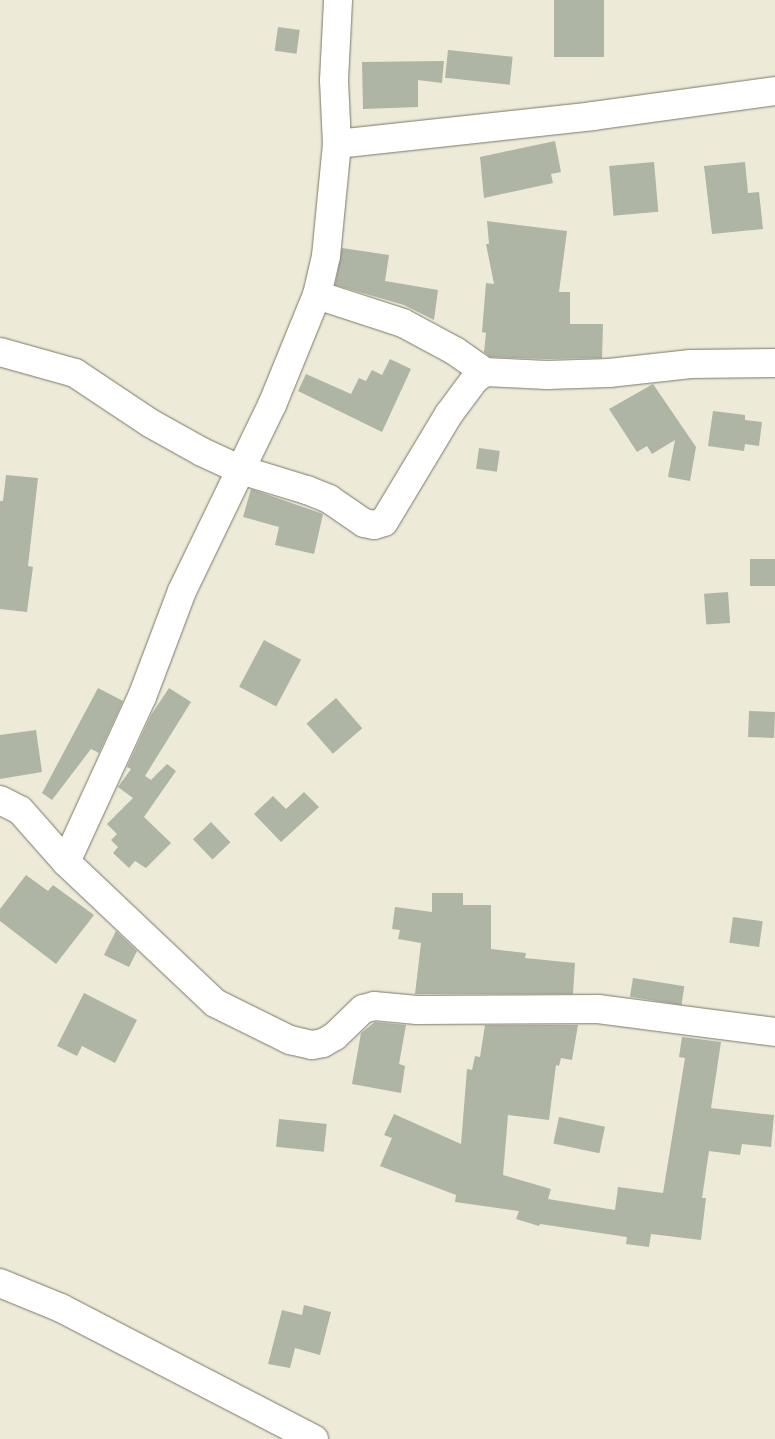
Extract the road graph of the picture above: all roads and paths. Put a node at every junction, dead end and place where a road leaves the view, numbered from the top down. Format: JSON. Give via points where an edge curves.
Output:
{"nodes":[{"id":1,"x":338,"y":0,"type":"edge"},
{"id":2,"x":775,"y":91,"type":"edge"},
{"id":3,"x":337,"y":144,"type":"junction"},
{"id":4,"x":317,"y":295,"type":"junction"},
{"id":5,"x":0,"y":352,"type":"edge"},
{"id":6,"x":775,"y":363,"type":"edge"},
{"id":7,"x":485,"y":372,"type":"junction"},
{"id":8,"x":241,"y":470,"type":"junction"},
{"id":9,"x":0,"y":800,"type":"edge"},
{"id":10,"x":66,"y":862,"type":"junction"},
{"id":11,"x":775,"y":1032,"type":"edge"},
{"id":12,"x":0,"y":1283,"type":"edge"},
{"id":13,"x":314,"y":1439,"type":"edge"}],
"edges":[{"from":1,"to":3,"type":"street","via":[[334,80]]},
{"from":2,"to":3,"type":"street","via":[[593,116]]},
{"from":3,"to":4,"type":"street","via":[[326,256]]},
{"from":4,"to":7,"type":"street","via":[[403,323],[455,351]]},
{"from":4,"to":8,"type":"street","via":[[306,328]]},
{"from":5,"to":8,"type":"street","via":[[75,373],[175,438]]},
{"from":6,"to":7,"type":"street","via":[[691,364],[609,373],[547,375]]},
{"from":7,"to":8,"type":"street","via":[[475,379],[449,414],[384,522],[364,523],[314,493]]},
{"from":8,"to":10,"type":"street","via":[[182,591],[142,697]]},
{"from":9,"to":10,"type":"street","via":[[20,810]]},
{"from":10,"to":11,"type":"street","via":[[215,1003],[290,1040],[312,1045],[323,1043],[335,1036],[363,1008],[374,1006],[417,1010],[598,1010]]},
{"from":12,"to":13,"type":"street","via":[[62,1308]]}]}
